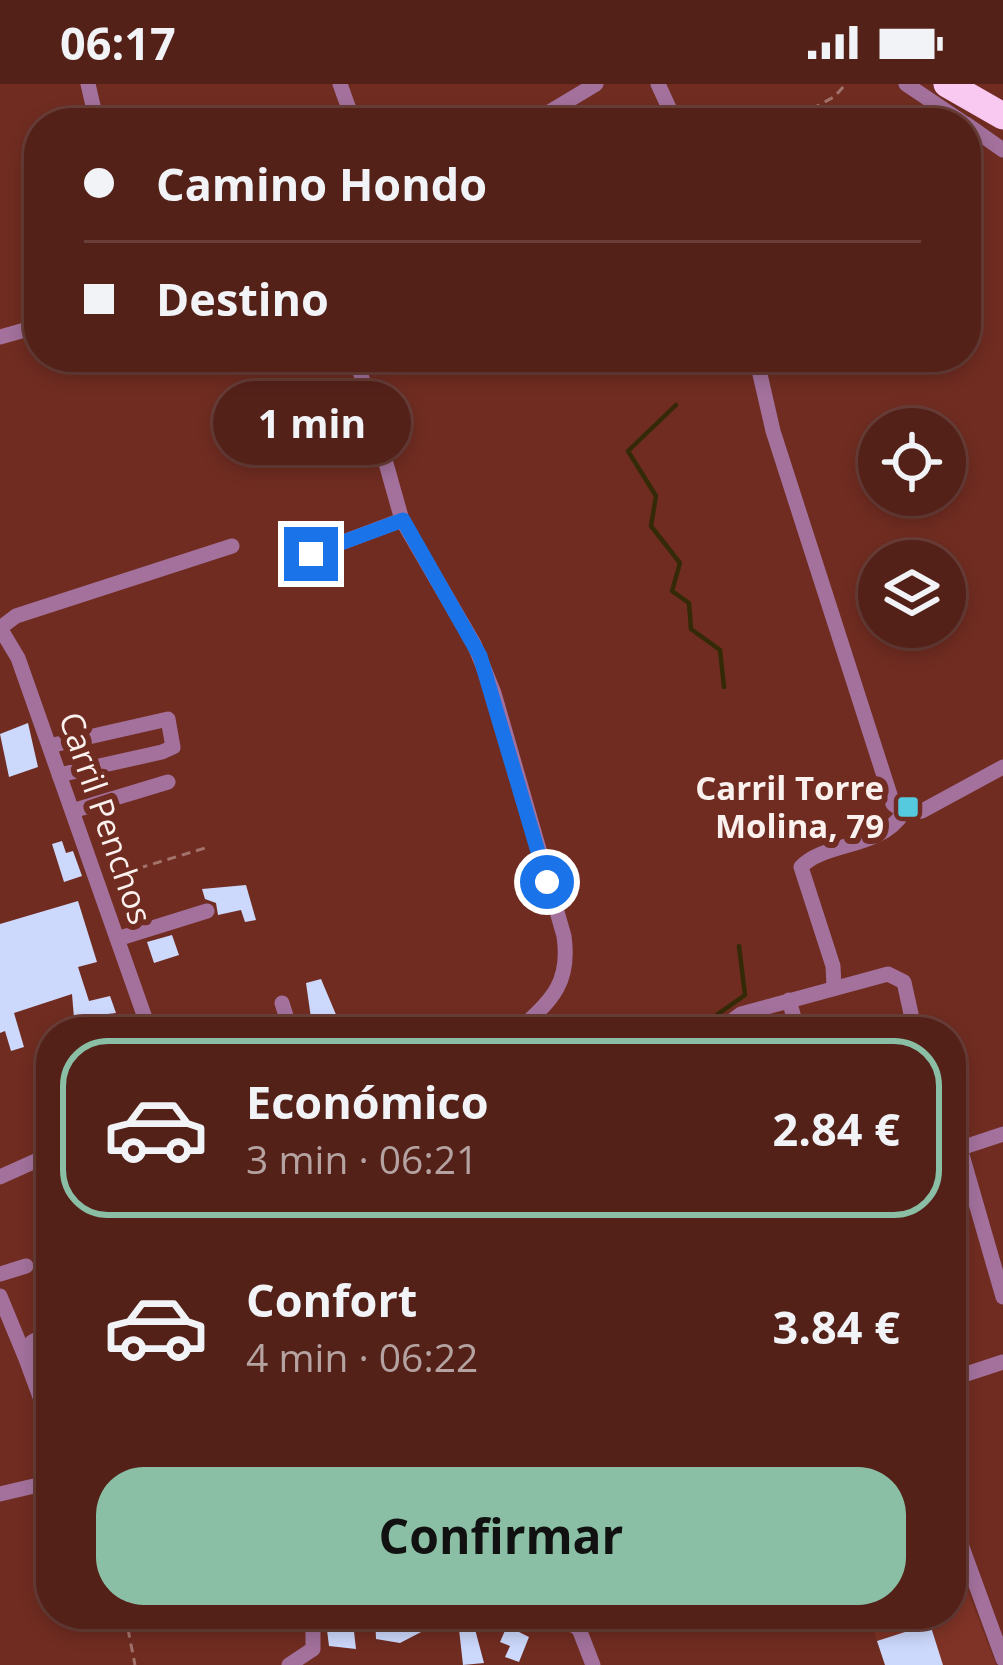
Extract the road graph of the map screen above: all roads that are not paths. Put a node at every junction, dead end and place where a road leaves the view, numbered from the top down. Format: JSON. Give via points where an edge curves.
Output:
{"nodes":[{"id":1,"x":596,"y":84,"type":"edge"},
{"id":2,"x":906,"y":84,"type":"edge"},
{"id":3,"x":946,"y":84,"type":"edge"},
{"id":4,"x":556,"y":108,"type":"edge"},
{"id":5,"x":941,"y":108,"type":"edge"},
{"id":6,"x":1003,"y":116,"type":"edge"},
{"id":7,"x":360,"y":372,"type":"edge"},
{"id":8,"x":758,"y":372,"type":"edge"},
{"id":9,"x":403,"y":520,"type":"junction"},
{"id":10,"x":232,"y":547,"type":"dead end"},
{"id":11,"x":311,"y":554,"type":"dead end"},
{"id":12,"x":0,"y":628,"type":"edge"},
{"id":13,"x":49,"y":746,"type":"junction"},
{"id":14,"x":1003,"y":767,"type":"edge"},
{"id":15,"x":59,"y":775,"type":"junction"},
{"id":16,"x":168,"y":782,"type":"dead end"},
{"id":17,"x":72,"y":811,"type":"junction"},
{"id":18,"x":903,"y":813,"type":"junction"},
{"id":19,"x":208,"y":911,"type":"dead end"},
{"id":20,"x":117,"y":939,"type":"junction"},
{"id":21,"x":834,"y":986,"type":"junction"},
{"id":22,"x":790,"y":1000,"type":"junction"},
{"id":23,"x":282,"y":1003,"type":"dead end"},
{"id":24,"x":145,"y":1017,"type":"edge"},
{"id":25,"x":286,"y":1017,"type":"edge"},
{"id":26,"x":532,"y":1017,"type":"edge"},
{"id":27,"x":734,"y":1017,"type":"edge"},
{"id":28,"x":794,"y":1017,"type":"edge"},
{"id":29,"x":911,"y":1017,"type":"edge"},
{"id":30,"x":1003,"y":1134,"type":"edge"},
{"id":31,"x":966,"y":1147,"type":"edge"},
{"id":32,"x":36,"y":1161,"type":"edge"},
{"id":33,"x":0,"y":1177,"type":"edge"},
{"id":34,"x":966,"y":1181,"type":"edge"},
{"id":35,"x":26,"y":1266,"type":"dead end"},
{"id":36,"x":0,"y":1274,"type":"edge"},
{"id":37,"x":0,"y":1296,"type":"edge"},
{"id":38,"x":1003,"y":1298,"type":"edge"},
{"id":39,"x":36,"y":1340,"type":"edge"},
{"id":40,"x":26,"y":1359,"type":"junction"},
{"id":41,"x":1003,"y":1362,"type":"edge"},
{"id":42,"x":966,"y":1374,"type":"edge"},
{"id":43,"x":36,"y":1386,"type":"edge"},
{"id":44,"x":36,"y":1486,"type":"edge"},
{"id":45,"x":0,"y":1494,"type":"edge"},
{"id":46,"x":966,"y":1557,"type":"edge"},
{"id":47,"x":313,"y":1629,"type":"edge"},
{"id":48,"x":581,"y":1629,"type":"edge"},
{"id":49,"x":1003,"y":1659,"type":"edge"},
{"id":50,"x":289,"y":1665,"type":"edge"},
{"id":51,"x":593,"y":1665,"type":"edge"}],
"edges":[{"from":1,"to":4,"type":"street"},
{"from":2,"to":5,"type":"street"},
{"from":3,"to":6,"type":"highway"},
{"from":7,"to":9,"type":"street"},
{"from":8,"to":18,"type":"street","via":[[828,606],[890,795]]},
{"from":9,"to":11,"type":"street"},
{"from":9,"to":26,"type":"street","via":[[480,656],[564,937],[561,988]]},
{"from":10,"to":12,"type":"street","via":[[16,616]]},
{"from":12,"to":13,"type":"street","name":"Carril Penchos"},
{"from":13,"to":15,"type":"street","name":"Carril Penchos"},
{"from":13,"to":15,"type":"street","via":[[168,719],[175,737],[162,752]]},
{"from":14,"to":18,"type":"street","via":[[922,811]]},
{"from":15,"to":17,"type":"street","name":"Carril Penchos"},
{"from":16,"to":17,"type":"street"},
{"from":17,"to":20,"type":"street","name":"Carril Penchos"},
{"from":18,"to":21,"type":"street","via":[[801,867]]},
{"from":19,"to":20,"type":"street"},
{"from":20,"to":24,"type":"street","name":"Carril Penchos"},
{"from":21,"to":22,"type":"street"},
{"from":21,"to":29,"type":"street","via":[[898,975]]},
{"from":22,"to":27,"type":"street"},
{"from":22,"to":28,"type":"street"},
{"from":23,"to":25,"type":"street"},
{"from":30,"to":31,"type":"street"},
{"from":32,"to":33,"type":"street"},
{"from":34,"to":38,"type":"street"},
{"from":35,"to":36,"type":"street"},
{"from":37,"to":40,"type":"street"},
{"from":39,"to":40,"type":"street"},
{"from":40,"to":43,"type":"street"},
{"from":41,"to":42,"type":"street"},
{"from":44,"to":45,"type":"street"},
{"from":46,"to":49,"type":"street"},
{"from":47,"to":50,"type":"street","via":[[313,1649]]},
{"from":48,"to":51,"type":"street"}]}
